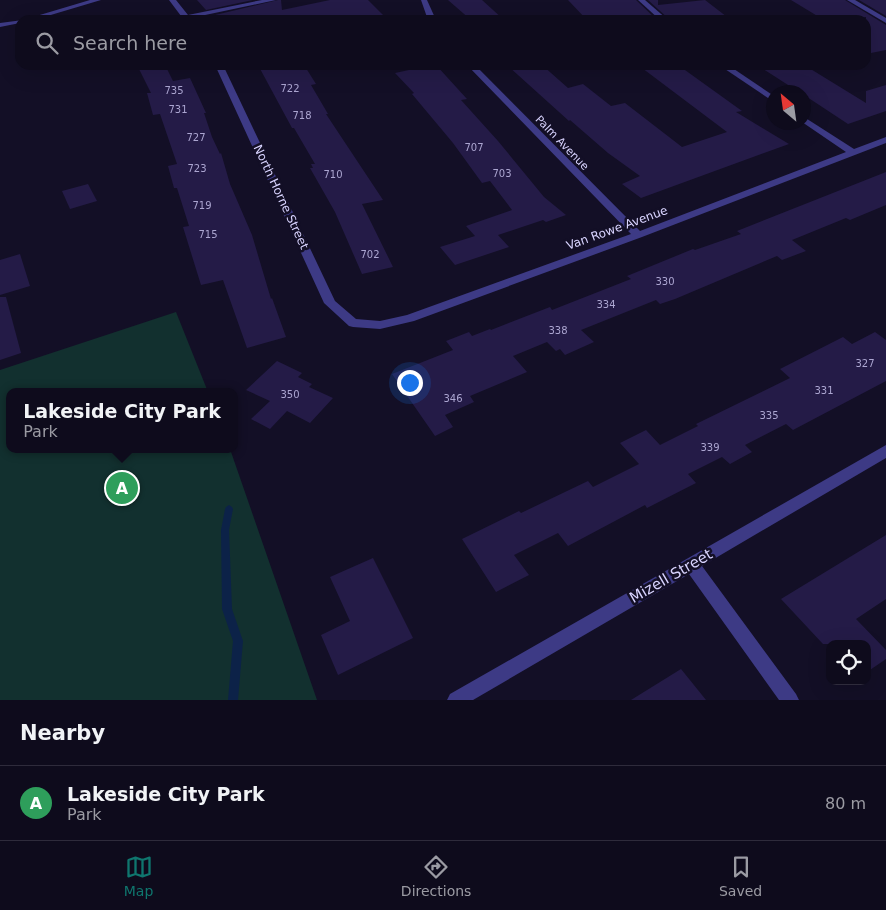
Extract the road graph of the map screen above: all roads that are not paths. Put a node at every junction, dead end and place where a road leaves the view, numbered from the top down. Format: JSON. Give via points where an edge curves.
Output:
{"nodes":[{"id":1,"x":98,"y":0,"type":"edge"},
{"id":2,"x":172,"y":0,"type":"edge"},
{"id":3,"x":273,"y":0,"type":"edge"},
{"id":4,"x":424,"y":0,"type":"edge"},
{"id":5,"x":641,"y":0,"type":"edge"},
{"id":6,"x":850,"y":0,"type":"edge"},
{"id":7,"x":44,"y":15,"type":"edge"},
{"id":8,"x":185,"y":15,"type":"edge"},
{"id":9,"x":206,"y":15,"type":"edge"},
{"id":10,"x":430,"y":15,"type":"edge"},
{"id":11,"x":658,"y":15,"type":"edge"},
{"id":12,"x":886,"y":21,"type":"edge"},
{"id":13,"x":15,"y":22,"type":"edge"},
{"id":14,"x":0,"y":25,"type":"edge"},
{"id":15,"x":221,"y":70,"type":"edge"},
{"id":16,"x":476,"y":70,"type":"edge"},
{"id":17,"x":730,"y":70,"type":"edge"},
{"id":18,"x":766,"y":95,"type":"edge"},
{"id":19,"x":811,"y":125,"type":"edge"},
{"id":20,"x":886,"y":140,"type":"edge"},
{"id":21,"x":852,"y":152,"type":"junction"},
{"id":22,"x":638,"y":235,"type":"junction"},
{"id":23,"x":353,"y":323,"type":"joint"},
{"id":24,"x":886,"y":452,"type":"edge"},
{"id":25,"x":691,"y":564,"type":"junction"},
{"id":26,"x":456,"y":700,"type":"edge"},
{"id":27,"x":790,"y":700,"type":"edge"}],
"edges":[{"from":1,"to":7,"type":"street"},
{"from":2,"to":8,"type":"street"},
{"from":3,"to":9,"type":"street"},
{"from":4,"to":10,"type":"street"},
{"from":5,"to":11,"type":"street"},
{"from":6,"to":12,"type":"street"},
{"from":13,"to":14,"type":"street"},
{"from":15,"to":23,"type":"street","name":"North Horne Street","via":[[330,303]]},
{"from":16,"to":22,"type":"street","name":"Palm Avenue"},
{"from":17,"to":18,"type":"street"},
{"from":19,"to":21,"type":"street"},
{"from":20,"to":21,"type":"street","name":"Van Rowe Avenue"},
{"from":21,"to":22,"type":"street","name":"Van Rowe Avenue"},
{"from":22,"to":23,"type":"street","name":"Van Rowe Avenue","via":[[410,318],[380,325]]},
{"from":24,"to":25,"type":"street","name":"Mizell Street"},
{"from":25,"to":26,"type":"street","name":"Mizell Street"},
{"from":25,"to":27,"type":"street"}]}
